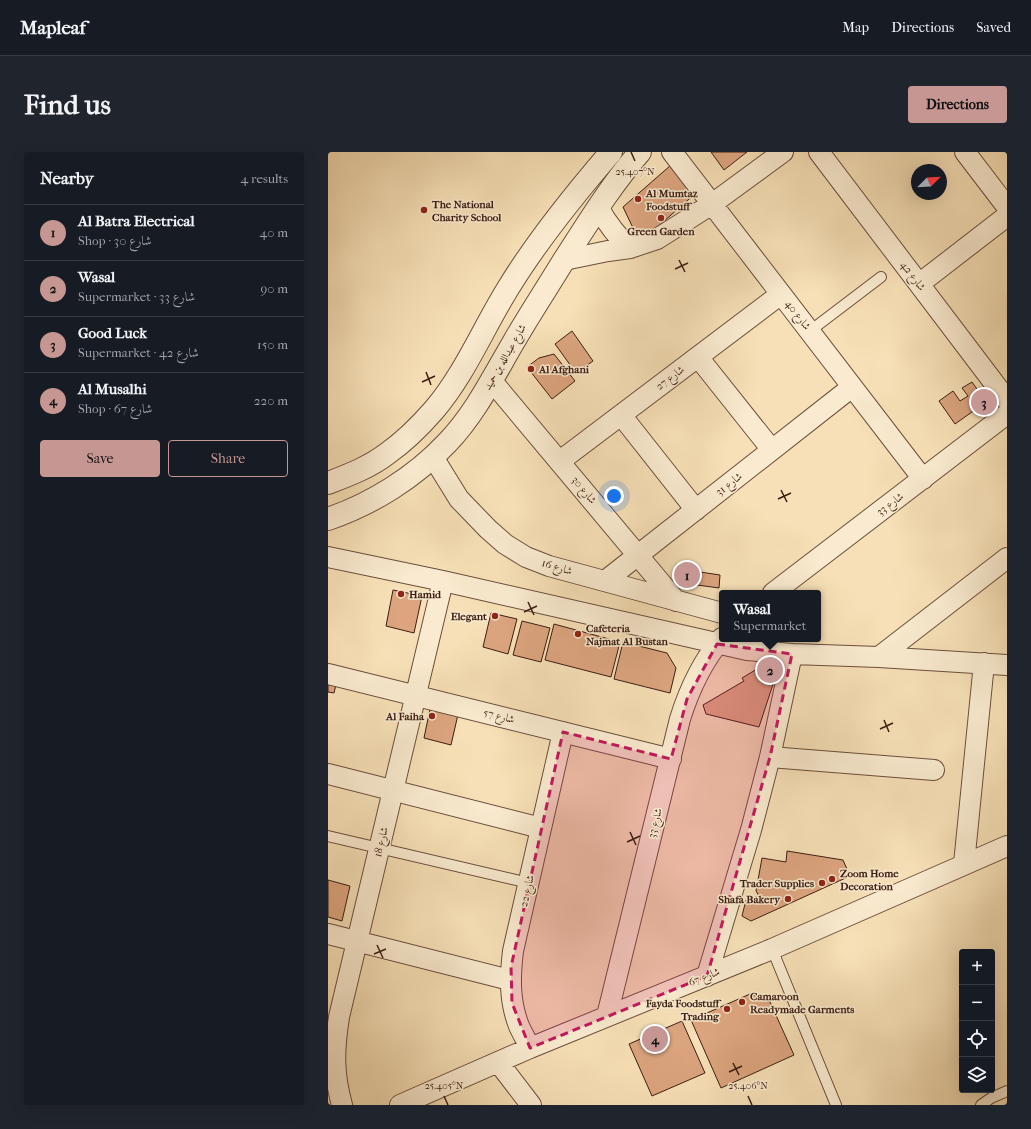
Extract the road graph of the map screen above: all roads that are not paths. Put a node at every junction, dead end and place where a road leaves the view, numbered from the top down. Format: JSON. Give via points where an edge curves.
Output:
{"nodes":[{"id":1,"x":611,"y":152,"type":"edge"},
{"id":2,"x":640,"y":152,"type":"edge"},
{"id":3,"x":672,"y":152,"type":"edge"},
{"id":4,"x":783,"y":152,"type":"edge"},
{"id":5,"x":819,"y":152,"type":"edge"},
{"id":6,"x":965,"y":152,"type":"edge"},
{"id":7,"x":712,"y":204,"type":"junction"},
{"id":8,"x":598,"y":207,"type":"junction"},
{"id":9,"x":1007,"y":207,"type":"edge"},
{"id":10,"x":1007,"y":216,"type":"edge"},
{"id":11,"x":630,"y":248,"type":"junction"},
{"id":12,"x":564,"y":260,"type":"junction"},
{"id":13,"x":523,"y":265,"type":"junction"},
{"id":14,"x":881,"y":276,"type":"dead end"},
{"id":15,"x":550,"y":282,"type":"junction"},
{"id":16,"x":919,"y":284,"type":"junction"},
{"id":17,"x":781,"y":294,"type":"junction"},
{"id":18,"x":810,"y":331,"type":"junction"},
{"id":19,"x":698,"y":357,"type":"junction"},
{"id":20,"x":491,"y":380,"type":"junction"},
{"id":21,"x":852,"y":387,"type":"junction"},
{"id":22,"x":1007,"y":400,"type":"edge"},
{"id":23,"x":1007,"y":414,"type":"edge"},
{"id":24,"x":621,"y":415,"type":"junction"},
{"id":25,"x":772,"y":450,"type":"junction"},
{"id":26,"x":433,"y":457,"type":"junction"},
{"id":27,"x":560,"y":461,"type":"junction"},
{"id":28,"x":923,"y":479,"type":"junction"},
{"id":29,"x":328,"y":483,"type":"edge"},
{"id":30,"x":696,"y":510,"type":"junction"},
{"id":31,"x":328,"y":519,"type":"edge"},
{"id":32,"x":638,"y":555,"type":"junction"},
{"id":33,"x":328,"y":557,"type":"edge"},
{"id":34,"x":1007,"y":558,"type":"edge"},
{"id":35,"x":443,"y":581,"type":"junction"},
{"id":36,"x":605,"y":581,"type":"junction"},
{"id":37,"x":777,"y":590,"type":"edge"},
{"id":38,"x":676,"y":601,"type":"junction"},
{"id":39,"x":719,"y":612,"type":"edge"},
{"id":40,"x":719,"y":641,"type":"edge"},
{"id":41,"x":719,"y":642,"type":"edge"},
{"id":42,"x":723,"y":642,"type":"edge"},
{"id":43,"x":792,"y":654,"type":"junction"},
{"id":44,"x":879,"y":657,"type":"junction"},
{"id":45,"x":984,"y":663,"type":"junction"},
{"id":46,"x":1007,"y":665,"type":"edge"},
{"id":47,"x":328,"y":674,"type":"edge"},
{"id":48,"x":416,"y":696,"type":"junction"},
{"id":49,"x":563,"y":732,"type":"junction"},
{"id":50,"x":770,"y":757,"type":"junction"},
{"id":51,"x":671,"y":758,"type":"junction"},
{"id":52,"x":934,"y":770,"type":"dead end"},
{"id":53,"x":328,"y":774,"type":"edge"},
{"id":54,"x":393,"y":791,"type":"junction"},
{"id":55,"x":541,"y":828,"type":"junction"},
{"id":56,"x":328,"y":836,"type":"edge"},
{"id":57,"x":1007,"y":846,"type":"edge"},
{"id":58,"x":379,"y":848,"type":"junction"},
{"id":59,"x":964,"y":864,"type":"junction"},
{"id":60,"x":529,"y":883,"type":"junction"},
{"id":61,"x":328,"y":934,"type":"edge"},
{"id":62,"x":357,"y":941,"type":"junction"},
{"id":63,"x":772,"y":950,"type":"junction"},
{"id":64,"x":707,"y":976,"type":"junction"},
{"id":65,"x":510,"y":980,"type":"junction"},
{"id":66,"x":607,"y":1016,"type":"junction"},
{"id":67,"x":331,"y":1043,"type":"edge"},
{"id":68,"x":530,"y":1048,"type":"junction"},
{"id":69,"x":498,"y":1062,"type":"junction"},
{"id":70,"x":1007,"y":1091,"type":"edge"},
{"id":71,"x":342,"y":1105,"type":"edge"},
{"id":72,"x":400,"y":1105,"type":"edge"},
{"id":73,"x":531,"y":1105,"type":"edge"},
{"id":74,"x":836,"y":1105,"type":"edge"},
{"id":75,"x":981,"y":1105,"type":"edge"}],
"edges":[{"from":1,"to":13,"type":"street","via":[[577,192]]},
{"from":2,"to":8,"type":"street","name":"شارع عبدالله بن حميد"},
{"from":3,"to":7,"type":"street","name":"شارع 40"},
{"from":4,"to":7,"type":"street"},
{"from":5,"to":16,"type":"street","name":"شارع 42"},
{"from":6,"to":9,"type":"street"},
{"from":7,"to":11,"type":"street","via":[[657,239]]},
{"from":7,"to":17,"type":"street","name":"شارع 40"},
{"from":8,"to":11,"type":"street","via":[[613,231]]},
{"from":8,"to":12,"type":"street","name":"شارع عبدالله بن حميد"},
{"from":10,"to":16,"type":"street"},
{"from":11,"to":12,"type":"street"},
{"from":12,"to":15,"type":"street","name":"شارع عبدالله بن حميد"},
{"from":13,"to":15,"type":"street","via":[[530,262],[545,267]]},
{"from":13,"to":29,"type":"street","via":[[454,382],[435,409],[412,434],[387,454],[358,471]]},
{"from":14,"to":18,"type":"lane"},
{"from":15,"to":20,"type":"street","name":"شارع عبدالله بن حميد"},
{"from":16,"to":22,"type":"street","name":"شارع 42"},
{"from":17,"to":18,"type":"street","name":"شارع 40"},
{"from":17,"to":19,"type":"street","name":"شارع 27"},
{"from":18,"to":21,"type":"street","name":"شارع 40"},
{"from":19,"to":24,"type":"street","name":"شارع 27"},
{"from":19,"to":25,"type":"street"},
{"from":20,"to":26,"type":"street","name":"شارع عبدالله بن حميد","via":[[472,414]]},
{"from":20,"to":27,"type":"street","name":"شارع 30"},
{"from":21,"to":25,"type":"street","name":"شارع 31"},
{"from":21,"to":28,"type":"street","name":"شارع 40"},
{"from":23,"to":28,"type":"street","name":"شارع 33"},
{"from":24,"to":27,"type":"street","name":"شارع 27"},
{"from":24,"to":30,"type":"street"},
{"from":25,"to":30,"type":"street","name":"شارع 31"},
{"from":26,"to":31,"type":"street","name":"شارع عبدالله بن حميد","via":[[402,481],[375,497]]},
{"from":26,"to":36,"type":"street","name":"شارع 16","via":[[459,499],[505,544],[526,557],[549,566]]},
{"from":27,"to":32,"type":"street","name":"شارع 30"},
{"from":28,"to":37,"type":"street","name":"شارع 33"},
{"from":30,"to":32,"type":"street","name":"شارع 31"},
{"from":32,"to":36,"type":"street","name":"شارع 31"},
{"from":32,"to":38,"type":"street","name":"شارع 30"},
{"from":33,"to":35,"type":"street"},
{"from":34,"to":44,"type":"street"},
{"from":35,"to":40,"type":"street"},
{"from":35,"to":48,"type":"street","name":"شارع 18"},
{"from":36,"to":38,"type":"street","name":"شارع 16"},
{"from":38,"to":39,"type":"street","name":"شارع 16"},
{"from":41,"to":51,"type":"street","name":"شارع 33","via":[[705,661],[686,699]]},
{"from":42,"to":43,"type":"street","via":[[746,650]]},
{"from":43,"to":44,"type":"street"},
{"from":43,"to":50,"type":"street"},
{"from":44,"to":45,"type":"street"},
{"from":45,"to":46,"type":"street"},
{"from":45,"to":59,"type":"street"},
{"from":47,"to":48,"type":"street","name":"شارع 57"},
{"from":48,"to":49,"type":"street","name":"شارع 57"},
{"from":48,"to":54,"type":"street","name":"شارع 18"},
{"from":49,"to":51,"type":"street","name":"شارع 57"},
{"from":49,"to":55,"type":"street","name":"شارع 22"},
{"from":50,"to":52,"type":"street"},
{"from":50,"to":64,"type":"street"},
{"from":51,"to":66,"type":"street","name":"شارع 33"},
{"from":53,"to":54,"type":"street"},
{"from":54,"to":55,"type":"street"},
{"from":54,"to":58,"type":"street","name":"شارع 18"},
{"from":55,"to":60,"type":"street","name":"شارع 22"},
{"from":56,"to":58,"type":"lane"},
{"from":57,"to":59,"type":"street","name":"شارع 67"},
{"from":58,"to":60,"type":"lane"},
{"from":58,"to":62,"type":"street","name":"شارع 18"},
{"from":59,"to":63,"type":"street","name":"شارع 67"},
{"from":60,"to":65,"type":"street","name":"شارع 22","via":[[513,951]]},
{"from":61,"to":62,"type":"street"},
{"from":62,"to":65,"type":"street"},
{"from":62,"to":67,"type":"street","name":"شارع 18"},
{"from":63,"to":64,"type":"street","name":"شارع 67"},
{"from":63,"to":74,"type":"lane"},
{"from":64,"to":66,"type":"street","name":"شارع 67"},
{"from":65,"to":68,"type":"street","name":"شارع 22","via":[[512,1003],[519,1026]]},
{"from":66,"to":68,"type":"street","name":"شارع 67"},
{"from":67,"to":71,"type":"street","name":"شارع 18"},
{"from":68,"to":69,"type":"street","name":"شارع 67"},
{"from":69,"to":72,"type":"street","name":"شارع 67"},
{"from":69,"to":73,"type":"street"},
{"from":70,"to":75,"type":"lane"}]}
